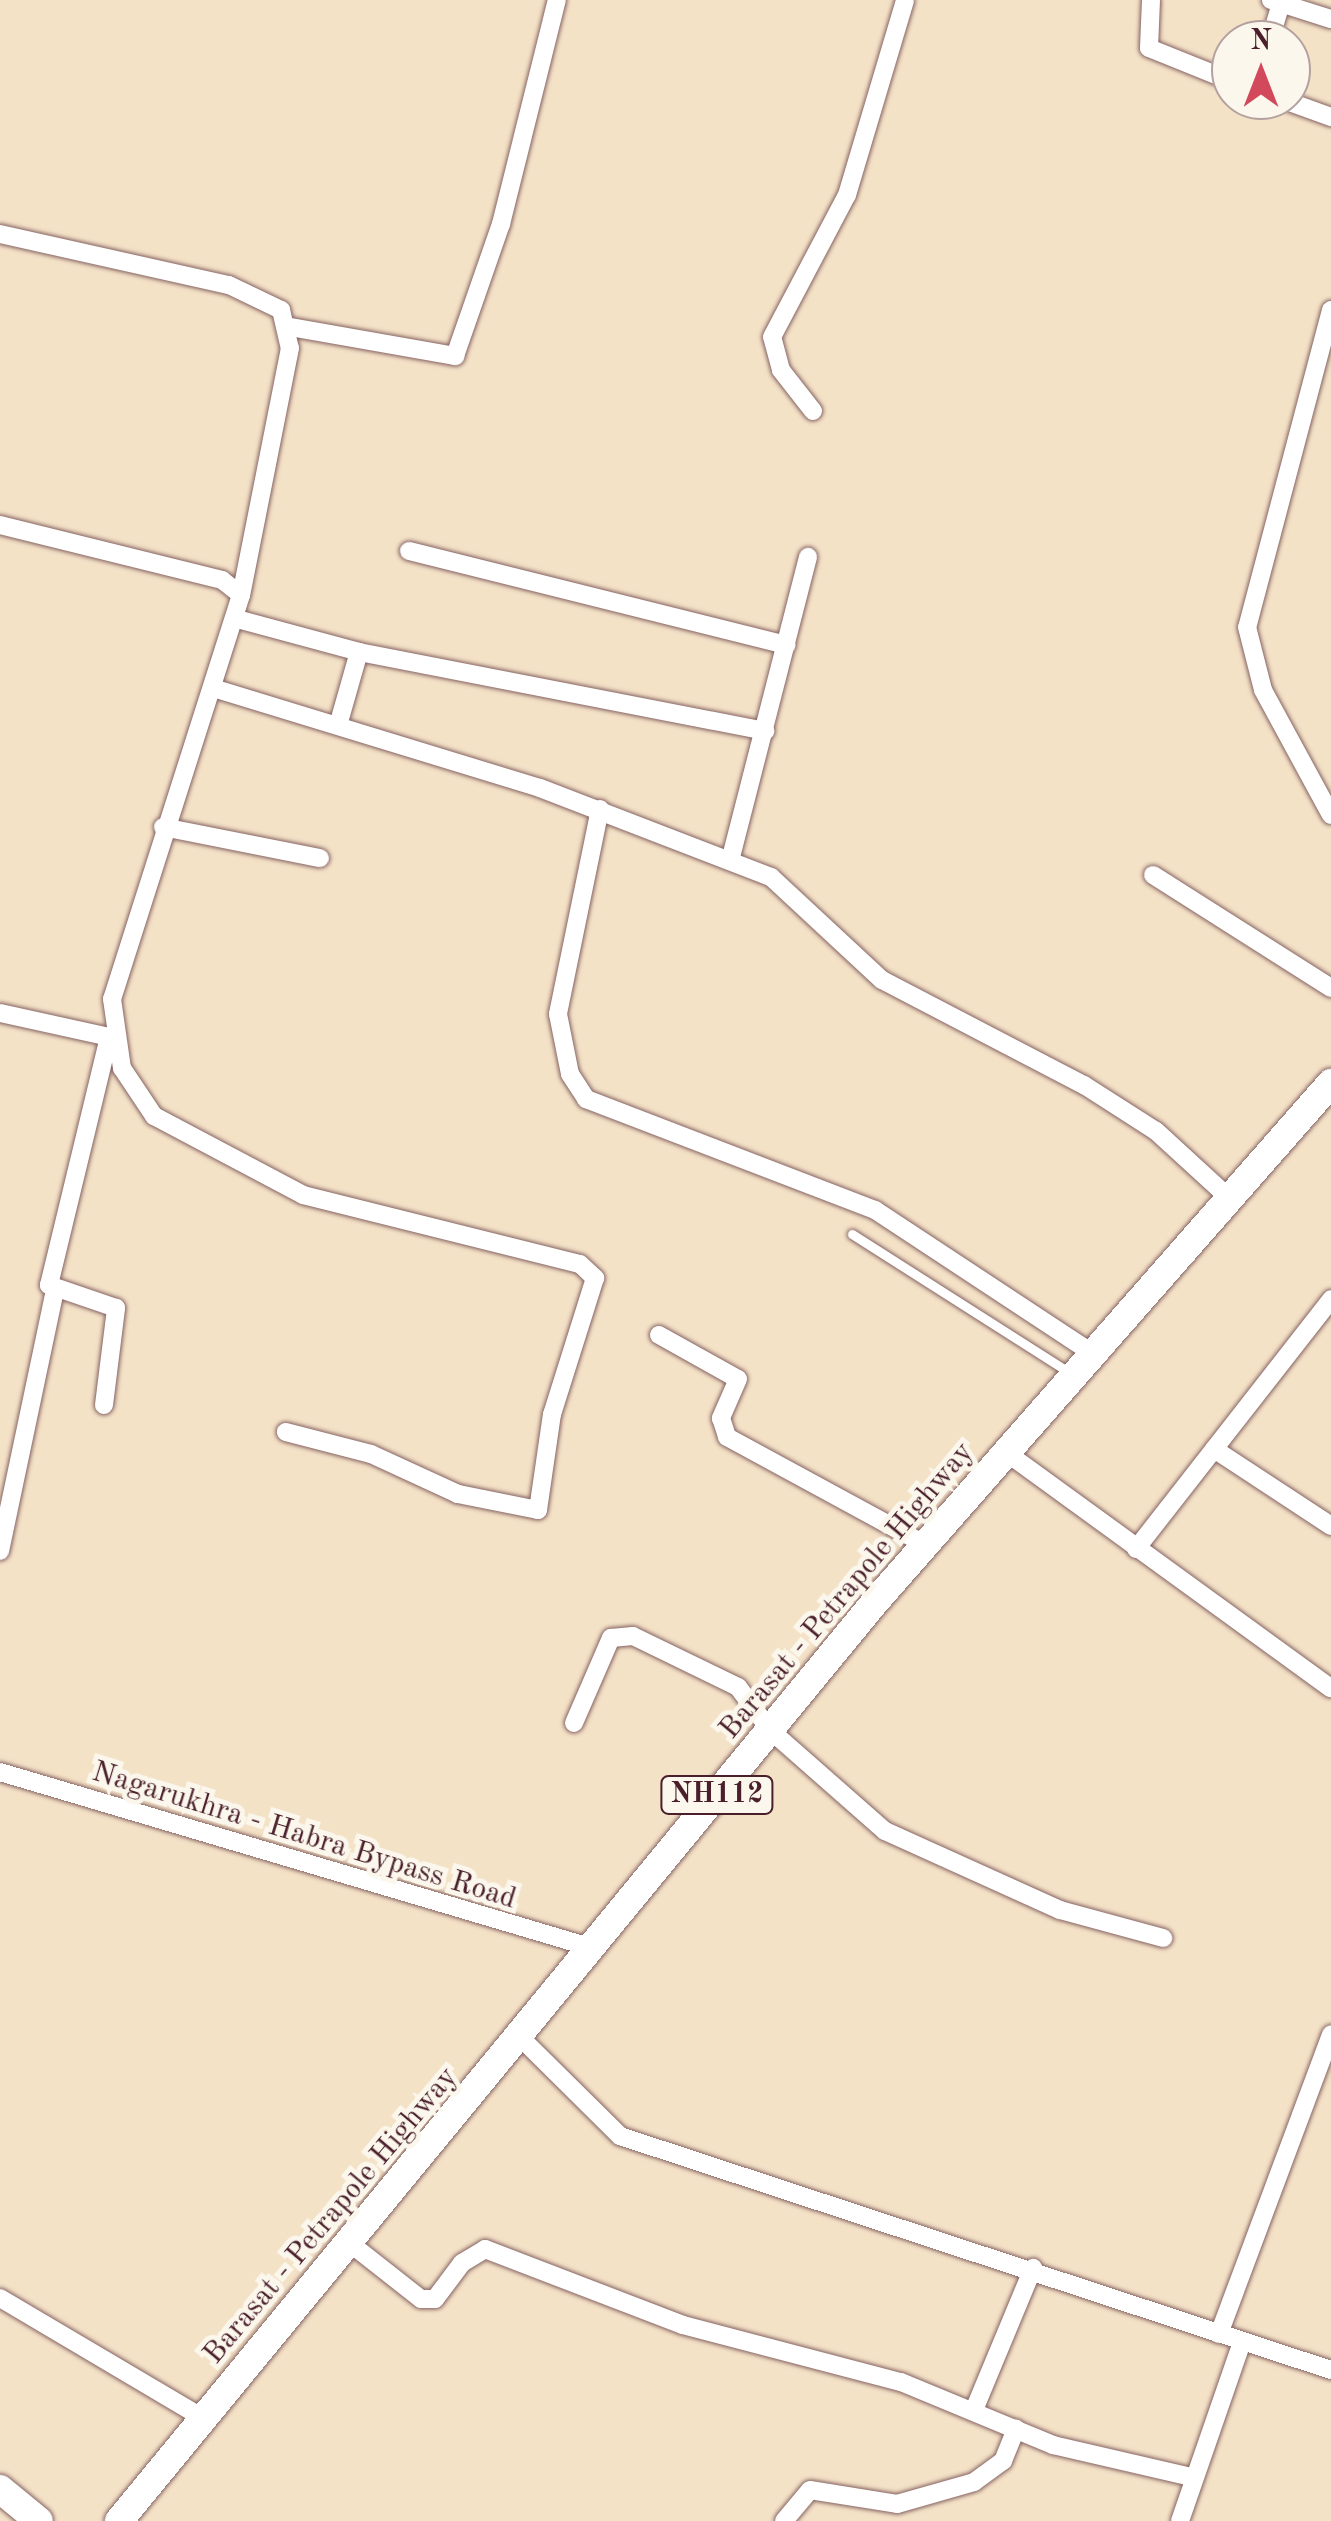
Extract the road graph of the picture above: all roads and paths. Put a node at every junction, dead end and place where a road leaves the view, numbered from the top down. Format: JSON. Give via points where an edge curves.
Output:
{"nodes":[{"id":1,"x":557,"y":0,"type":"edge"},
{"id":2,"x":905,"y":0,"type":"edge"},
{"id":3,"x":1151,"y":0,"type":"edge"},
{"id":4,"x":1278,"y":1,"type":"edge"},
{"id":5,"x":1331,"y":19,"type":"edge"},
{"id":6,"x":1211,"y":73,"type":"edge"},
{"id":7,"x":0,"y":234,"type":"edge"},
{"id":8,"x":1331,"y":310,"type":"edge"},
{"id":9,"x":290,"y":327,"type":"junction"},
{"id":10,"x":812,"y":410,"type":"dead end"},
{"id":11,"x":0,"y":525,"type":"edge"},
{"id":12,"x":408,"y":551,"type":"dead end"},
{"id":13,"x":808,"y":557,"type":"dead end"},
{"id":14,"x":241,"y":595,"type":"junction"},
{"id":15,"x":237,"y":619,"type":"junction"},
{"id":16,"x":786,"y":645,"type":"junction"},
{"id":17,"x":359,"y":652,"type":"junction"},
{"id":18,"x":213,"y":688,"type":"junction"},
{"id":19,"x":339,"y":722,"type":"junction"},
{"id":20,"x":765,"y":731,"type":"junction"},
{"id":21,"x":600,"y":810,"type":"junction"},
{"id":22,"x":1331,"y":816,"type":"edge"},
{"id":23,"x":163,"y":827,"type":"junction"},
{"id":24,"x":320,"y":858,"type":"dead end"},
{"id":25,"x":731,"y":858,"type":"junction"},
{"id":26,"x":1153,"y":874,"type":"dead end"},
{"id":27,"x":1331,"y":988,"type":"edge"},
{"id":28,"x":0,"y":1013,"type":"edge"},
{"id":29,"x":111,"y":1038,"type":"junction"},
{"id":30,"x":1330,"y":1088,"type":"edge"},
{"id":31,"x":1229,"y":1198,"type":"junction"},
{"id":32,"x":852,"y":1234,"type":"dead end"},
{"id":33,"x":55,"y":1292,"type":"junction"},
{"id":34,"x":1331,"y":1299,"type":"edge"},
{"id":35,"x":659,"y":1335,"type":"dead end"},
{"id":36,"x":1092,"y":1353,"type":"junction"},
{"id":37,"x":1073,"y":1374,"type":"junction"},
{"id":38,"x":104,"y":1405,"type":"dead end"},
{"id":39,"x":286,"y":1432,"type":"dead end"},
{"id":40,"x":1214,"y":1450,"type":"junction"},
{"id":41,"x":1007,"y":1453,"type":"junction"},
{"id":42,"x":1331,"y":1526,"type":"edge"},
{"id":43,"x":926,"y":1544,"type":"junction"},
{"id":44,"x":1136,"y":1549,"type":"junction"},
{"id":45,"x":0,"y":1552,"type":"edge"},
{"id":46,"x":1331,"y":1688,"type":"edge"},
{"id":47,"x":574,"y":1723,"type":"dead end"},
{"id":48,"x":770,"y":1730,"type":"junction"},
{"id":49,"x":0,"y":1772,"type":"edge"},
{"id":50,"x":1163,"y":1938,"type":"dead end"},
{"id":51,"x":593,"y":1948,"type":"junction"},
{"id":52,"x":1331,"y":2034,"type":"edge"},
{"id":53,"x":520,"y":2037,"type":"junction"},
{"id":54,"x":351,"y":2244,"type":"junction"},
{"id":55,"x":1033,"y":2268,"type":"junction"},
{"id":56,"x":0,"y":2298,"type":"edge"},
{"id":57,"x":1219,"y":2334,"type":"junction"},
{"id":58,"x":1242,"y":2342,"type":"junction"},
{"id":59,"x":1331,"y":2370,"type":"edge"},
{"id":60,"x":974,"y":2410,"type":"junction"},
{"id":61,"x":205,"y":2419,"type":"junction"},
{"id":62,"x":1016,"y":2428,"type":"junction"},
{"id":63,"x":1192,"y":2477,"type":"junction"},
{"id":64,"x":0,"y":2489,"type":"edge"},
{"id":65,"x":38,"y":2521,"type":"edge"},
{"id":66,"x":119,"y":2521,"type":"edge"},
{"id":67,"x":784,"y":2521,"type":"edge"},
{"id":68,"x":1180,"y":2521,"type":"edge"}],
"edges":[{"from":1,"to":9,"type":"street","via":[[500,224],[455,356]]},
{"from":2,"to":10,"type":"street","via":[[846,195],[772,337],[781,370]]},
{"from":3,"to":6,"type":"street","via":[[1149,48]]},
{"from":4,"to":5,"type":"street"},
{"from":7,"to":9,"type":"street","via":[[229,285],[281,310]]},
{"from":8,"to":22,"type":"street","via":[[1247,627],[1263,690]]},
{"from":9,"to":14,"type":"street"},
{"from":11,"to":14,"type":"street","via":[[222,580]]},
{"from":12,"to":16,"type":"street"},
{"from":13,"to":16,"type":"street"},
{"from":14,"to":15,"type":"street"},
{"from":15,"to":17,"type":"street"},
{"from":15,"to":18,"type":"street"},
{"from":16,"to":20,"type":"street"},
{"from":17,"to":19,"type":"street"},
{"from":17,"to":20,"type":"street"},
{"from":18,"to":19,"type":"street"},
{"from":18,"to":23,"type":"street"},
{"from":19,"to":21,"type":"street"},
{"from":20,"to":25,"type":"street"},
{"from":21,"to":25,"type":"street"},
{"from":21,"to":36,"type":"street","via":[[558,1014],[570,1074],[586,1099],[875,1210]]},
{"from":23,"to":24,"type":"street"},
{"from":23,"to":29,"type":"street","via":[[129,924],[112,999]]},
{"from":25,"to":31,"type":"street","via":[[799,896],[882,980],[1084,1085],[1156,1131]]},
{"from":26,"to":27,"type":"street"},
{"from":28,"to":29,"type":"street"},
{"from":29,"to":33,"type":"street","via":[[89,1145],[52,1257]]},
{"from":29,"to":39,"type":"street","via":[[122,1068],[174,1132],[304,1195],[580,1264],[595,1278],[552,1414],[538,1510],[458,1494],[371,1454]]},
{"from":30,"to":31,"type":"main road","name":"Barasat - Petrapole Highway","number":"NH112"},
{"from":31,"to":36,"type":"main road","name":"Barasat - Petrapole Highway","number":"NH112"},
{"from":32,"to":37,"type":"lane"},
{"from":33,"to":38,"type":"street","via":[[110,1304],[120,1316]]},
{"from":33,"to":45,"type":"street"},
{"from":34,"to":40,"type":"street"},
{"from":35,"to":43,"type":"street","via":[[738,1379],[720,1418],[727,1438]]},
{"from":36,"to":37,"type":"main road","name":"Barasat - Petrapole Highway","number":"NH112"},
{"from":37,"to":41,"type":"main road","name":"Barasat - Petrapole Highway","number":"NH112"},
{"from":40,"to":42,"type":"street"},
{"from":40,"to":44,"type":"street"},
{"from":41,"to":43,"type":"main road","name":"Barasat - Petrapole Highway","number":"NH112"},
{"from":41,"to":44,"type":"street"},
{"from":43,"to":48,"type":"main road","name":"Barasat - Petrapole Highway","number":"NH112"},
{"from":44,"to":46,"type":"street"},
{"from":47,"to":48,"type":"street","via":[[604,1650],[621,1634],[738,1687]]},
{"from":48,"to":50,"type":"street","via":[[896,1837],[1060,1910]]},
{"from":48,"to":51,"type":"main road","name":"Barasat - Petrapole Highway","number":"NH112"},
{"from":49,"to":51,"type":"street","name":"Nagarukhra - Habra Bypass Road"},
{"from":51,"to":53,"type":"main road","name":"Barasat - Petrapole Highway","number":"NH112"},
{"from":52,"to":57,"type":"street"},
{"from":53,"to":54,"type":"main road","name":"Barasat - Petrapole Highway","number":"NH112"},
{"from":53,"to":55,"type":"street","via":[[620,2136]]},
{"from":54,"to":60,"type":"street","via":[[421,2299],[434,2299],[462,2262],[485,2249],[683,2326]]},
{"from":54,"to":61,"type":"main road","name":"Barasat - Petrapole Highway","number":"NH112"},
{"from":55,"to":57,"type":"street"},
{"from":55,"to":60,"type":"street"},
{"from":56,"to":61,"type":"street"},
{"from":57,"to":58,"type":"street"},
{"from":58,"to":59,"type":"street"},
{"from":58,"to":63,"type":"street"},
{"from":60,"to":62,"type":"street"},
{"from":61,"to":66,"type":"main road","name":"Barasat - Petrapole Highway","number":"NH112"},
{"from":62,"to":63,"type":"street","via":[[1156,2475]]},
{"from":62,"to":67,"type":"street","via":[[1004,2461],[974,2482],[898,2504],[810,2490]]},
{"from":63,"to":68,"type":"street"},
{"from":64,"to":65,"type":"main road"}]}
